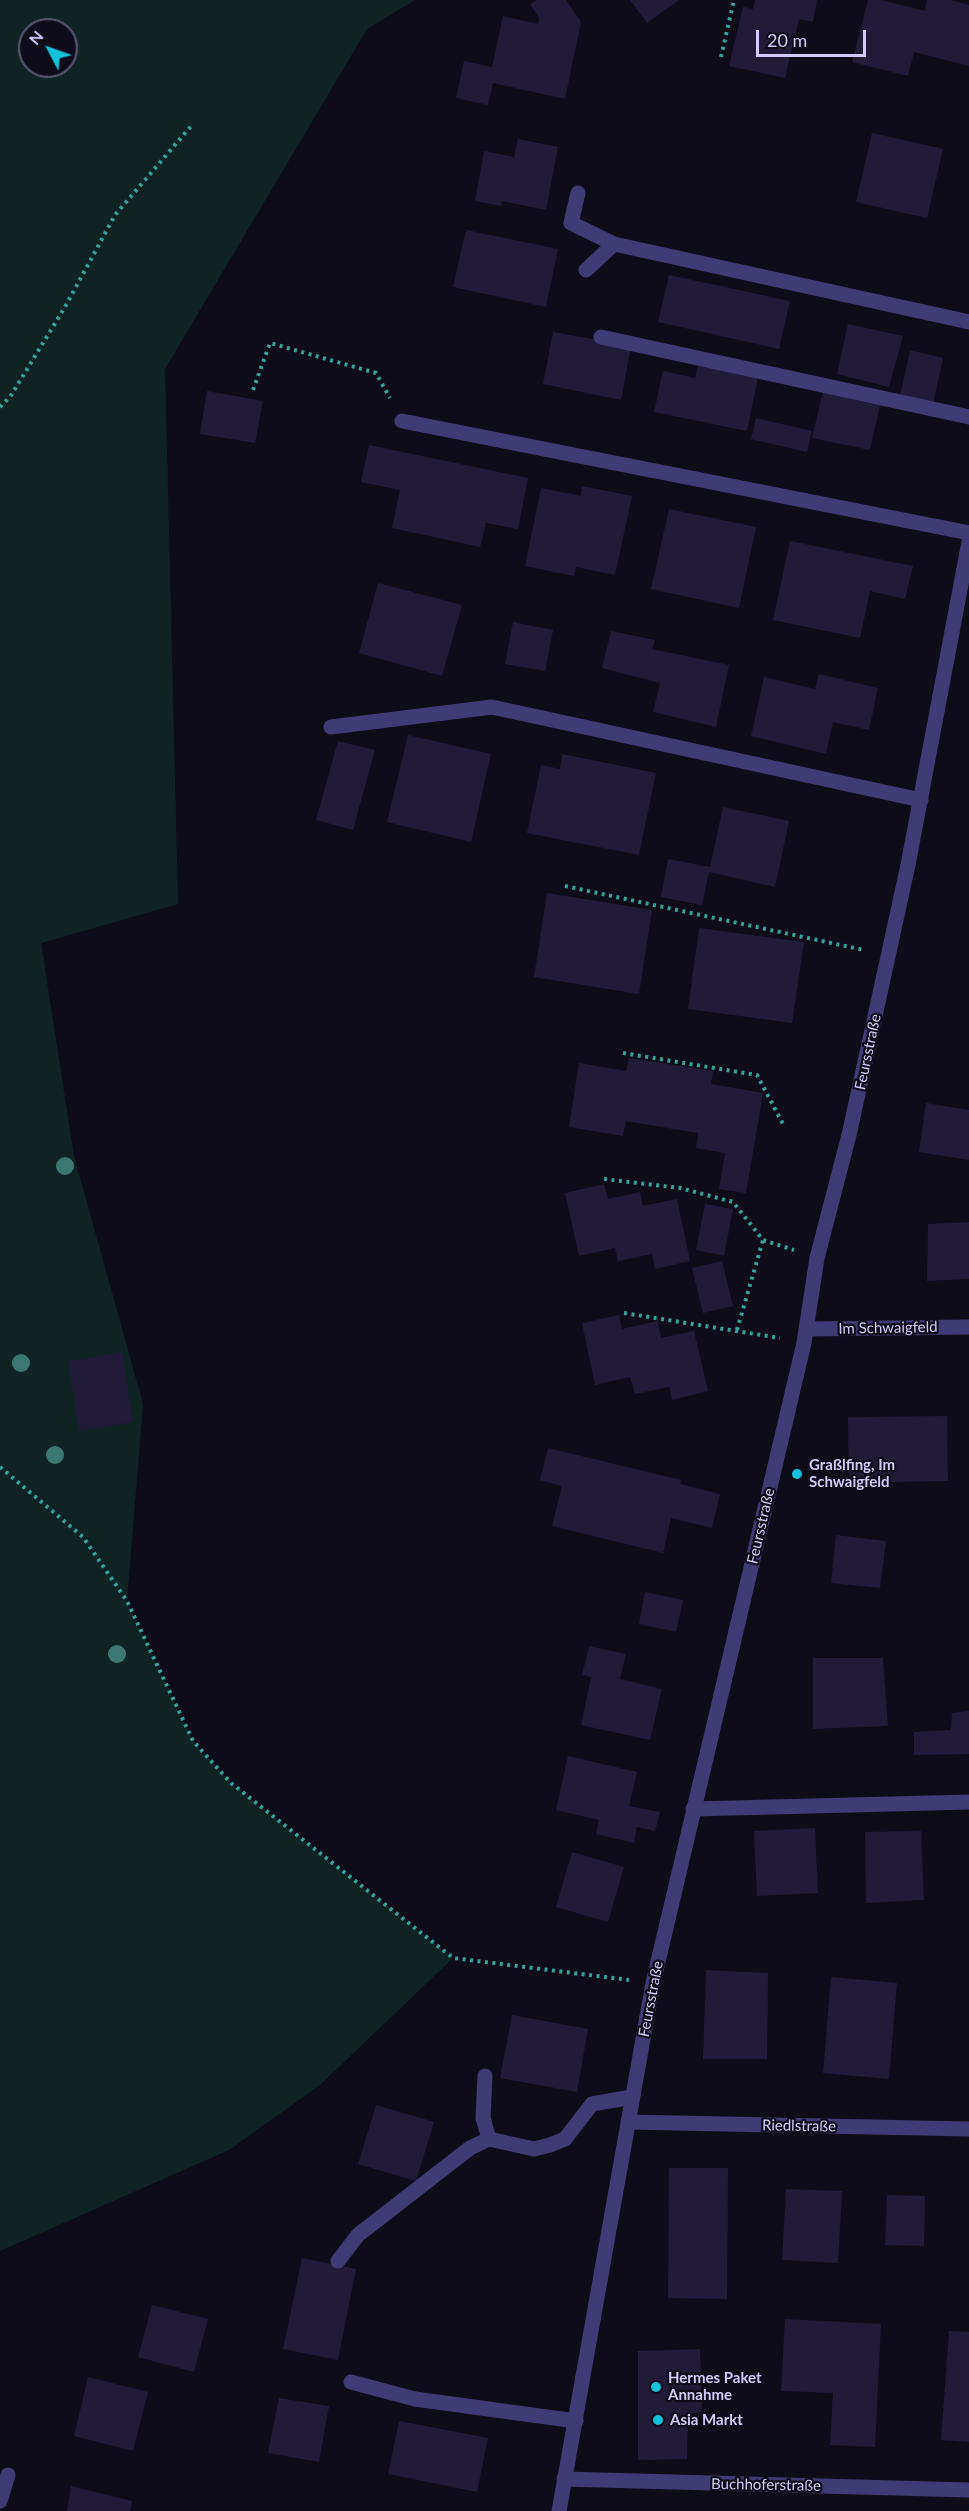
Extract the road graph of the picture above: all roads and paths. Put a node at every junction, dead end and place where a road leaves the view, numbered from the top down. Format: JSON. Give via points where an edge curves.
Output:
{"nodes":[{"id":1,"x":734,"y":0,"type":"edge"},
{"id":2,"x":721,"y":57,"type":"dead end"},
{"id":3,"x":192,"y":125,"type":"dead end"},
{"id":4,"x":578,"y":193,"type":"dead end"},
{"id":5,"x":615,"y":244,"type":"junction"},
{"id":6,"x":586,"y":270,"type":"dead end"},
{"id":7,"x":969,"y":322,"type":"edge"},
{"id":8,"x":601,"y":337,"type":"dead end"},
{"id":9,"x":253,"y":390,"type":"dead end"},
{"id":10,"x":0,"y":406,"type":"edge"},
{"id":11,"x":969,"y":417,"type":"edge"},
{"id":12,"x":402,"y":421,"type":"joint"},
{"id":13,"x":969,"y":533,"type":"edge"},
{"id":14,"x":969,"y":542,"type":"edge"},
{"id":15,"x":331,"y":727,"type":"dead end"},
{"id":16,"x":921,"y":800,"type":"junction"},
{"id":17,"x":565,"y":886,"type":"dead end"},
{"id":18,"x":889,"y":956,"type":"junction"},
{"id":19,"x":623,"y":1053,"type":"dead end"},
{"id":20,"x":783,"y":1124,"type":"dead end"},
{"id":21,"x":604,"y":1179,"type":"dead end"},
{"id":22,"x":763,"y":1240,"type":"junction"},
{"id":23,"x":817,"y":1258,"type":"junction"},
{"id":24,"x":624,"y":1313,"type":"dead end"},
{"id":25,"x":969,"y":1327,"type":"edge"},
{"id":26,"x":737,"y":1330,"type":"junction"},
{"id":27,"x":805,"y":1336,"type":"junction"},
{"id":28,"x":0,"y":1467,"type":"edge"},
{"id":29,"x":969,"y":1802,"type":"edge"},
{"id":30,"x":693,"y":1809,"type":"junction"},
{"id":31,"x":653,"y":1983,"type":"junction"},
{"id":32,"x":485,"y":2076,"type":"dead end"},
{"id":33,"x":632,"y":2097,"type":"junction"},
{"id":34,"x":628,"y":2122,"type":"junction"},
{"id":35,"x":969,"y":2129,"type":"edge"},
{"id":36,"x":489,"y":2139,"type":"junction"},
{"id":37,"x":338,"y":2261,"type":"dead end"},
{"id":38,"x":351,"y":2382,"type":"dead end"},
{"id":39,"x":576,"y":2421,"type":"junction"},
{"id":40,"x":8,"y":2475,"type":"dead end"},
{"id":41,"x":564,"y":2480,"type":"junction"},
{"id":42,"x":969,"y":2490,"type":"edge"},
{"id":43,"x":0,"y":2501,"type":"edge"},
{"id":44,"x":559,"y":2511,"type":"edge"}],
"edges":[{"from":1,"to":2,"type":"path"},
{"from":3,"to":10,"type":"path","via":[[116,215],[65,307],[10,397]]},
{"from":4,"to":5,"type":"street","via":[[571,223]]},
{"from":5,"to":6,"type":"street"},
{"from":5,"to":7,"type":"street"},
{"from":8,"to":11,"type":"street"},
{"from":9,"to":12,"type":"path","via":[[270,343],[376,373]]},
{"from":12,"to":13,"type":"street"},
{"from":14,"to":16,"type":"street","name":"Feursstraße"},
{"from":15,"to":16,"type":"street","via":[[492,707]]},
{"from":16,"to":18,"type":"street","name":"Feursstraße"},
{"from":17,"to":18,"type":"path"},
{"from":18,"to":23,"type":"street","name":"Feursstraße"},
{"from":19,"to":20,"type":"path","via":[[758,1075]]},
{"from":21,"to":22,"type":"path","via":[[680,1188],[734,1202]]},
{"from":22,"to":23,"type":"path"},
{"from":22,"to":26,"type":"path"},
{"from":23,"to":27,"type":"street","name":"Feursstraße"},
{"from":24,"to":26,"type":"path"},
{"from":25,"to":27,"type":"street","name":"Im Schwaigfeld"},
{"from":26,"to":27,"type":"path"},
{"from":27,"to":30,"type":"street","name":"Feursstraße"},
{"from":28,"to":31,"type":"path","via":[[83,1537],[127,1601],[193,1741],[231,1783],[453,1958]]},
{"from":29,"to":30,"type":"street"},
{"from":30,"to":31,"type":"street","name":"Feursstraße"},
{"from":31,"to":33,"type":"street","name":"Feursstraße"},
{"from":32,"to":36,"type":"street","via":[[483,2118]]},
{"from":33,"to":34,"type":"street","name":"Feursstraße"},
{"from":33,"to":36,"type":"street","via":[[592,2104],[565,2139],[550,2145],[534,2149]]},
{"from":34,"to":35,"type":"street","name":"Riedlstraße"},
{"from":34,"to":39,"type":"street","name":"Feursstraße"},
{"from":36,"to":37,"type":"street","via":[[470,2148],[358,2235]]},
{"from":38,"to":39,"type":"street","via":[[415,2399]]},
{"from":39,"to":41,"type":"street","name":"Feursstraße"},
{"from":40,"to":43,"type":"street"},
{"from":41,"to":42,"type":"street","name":"Buchhoferstraße"},
{"from":41,"to":44,"type":"street","name":"Feursstraße"}]}
